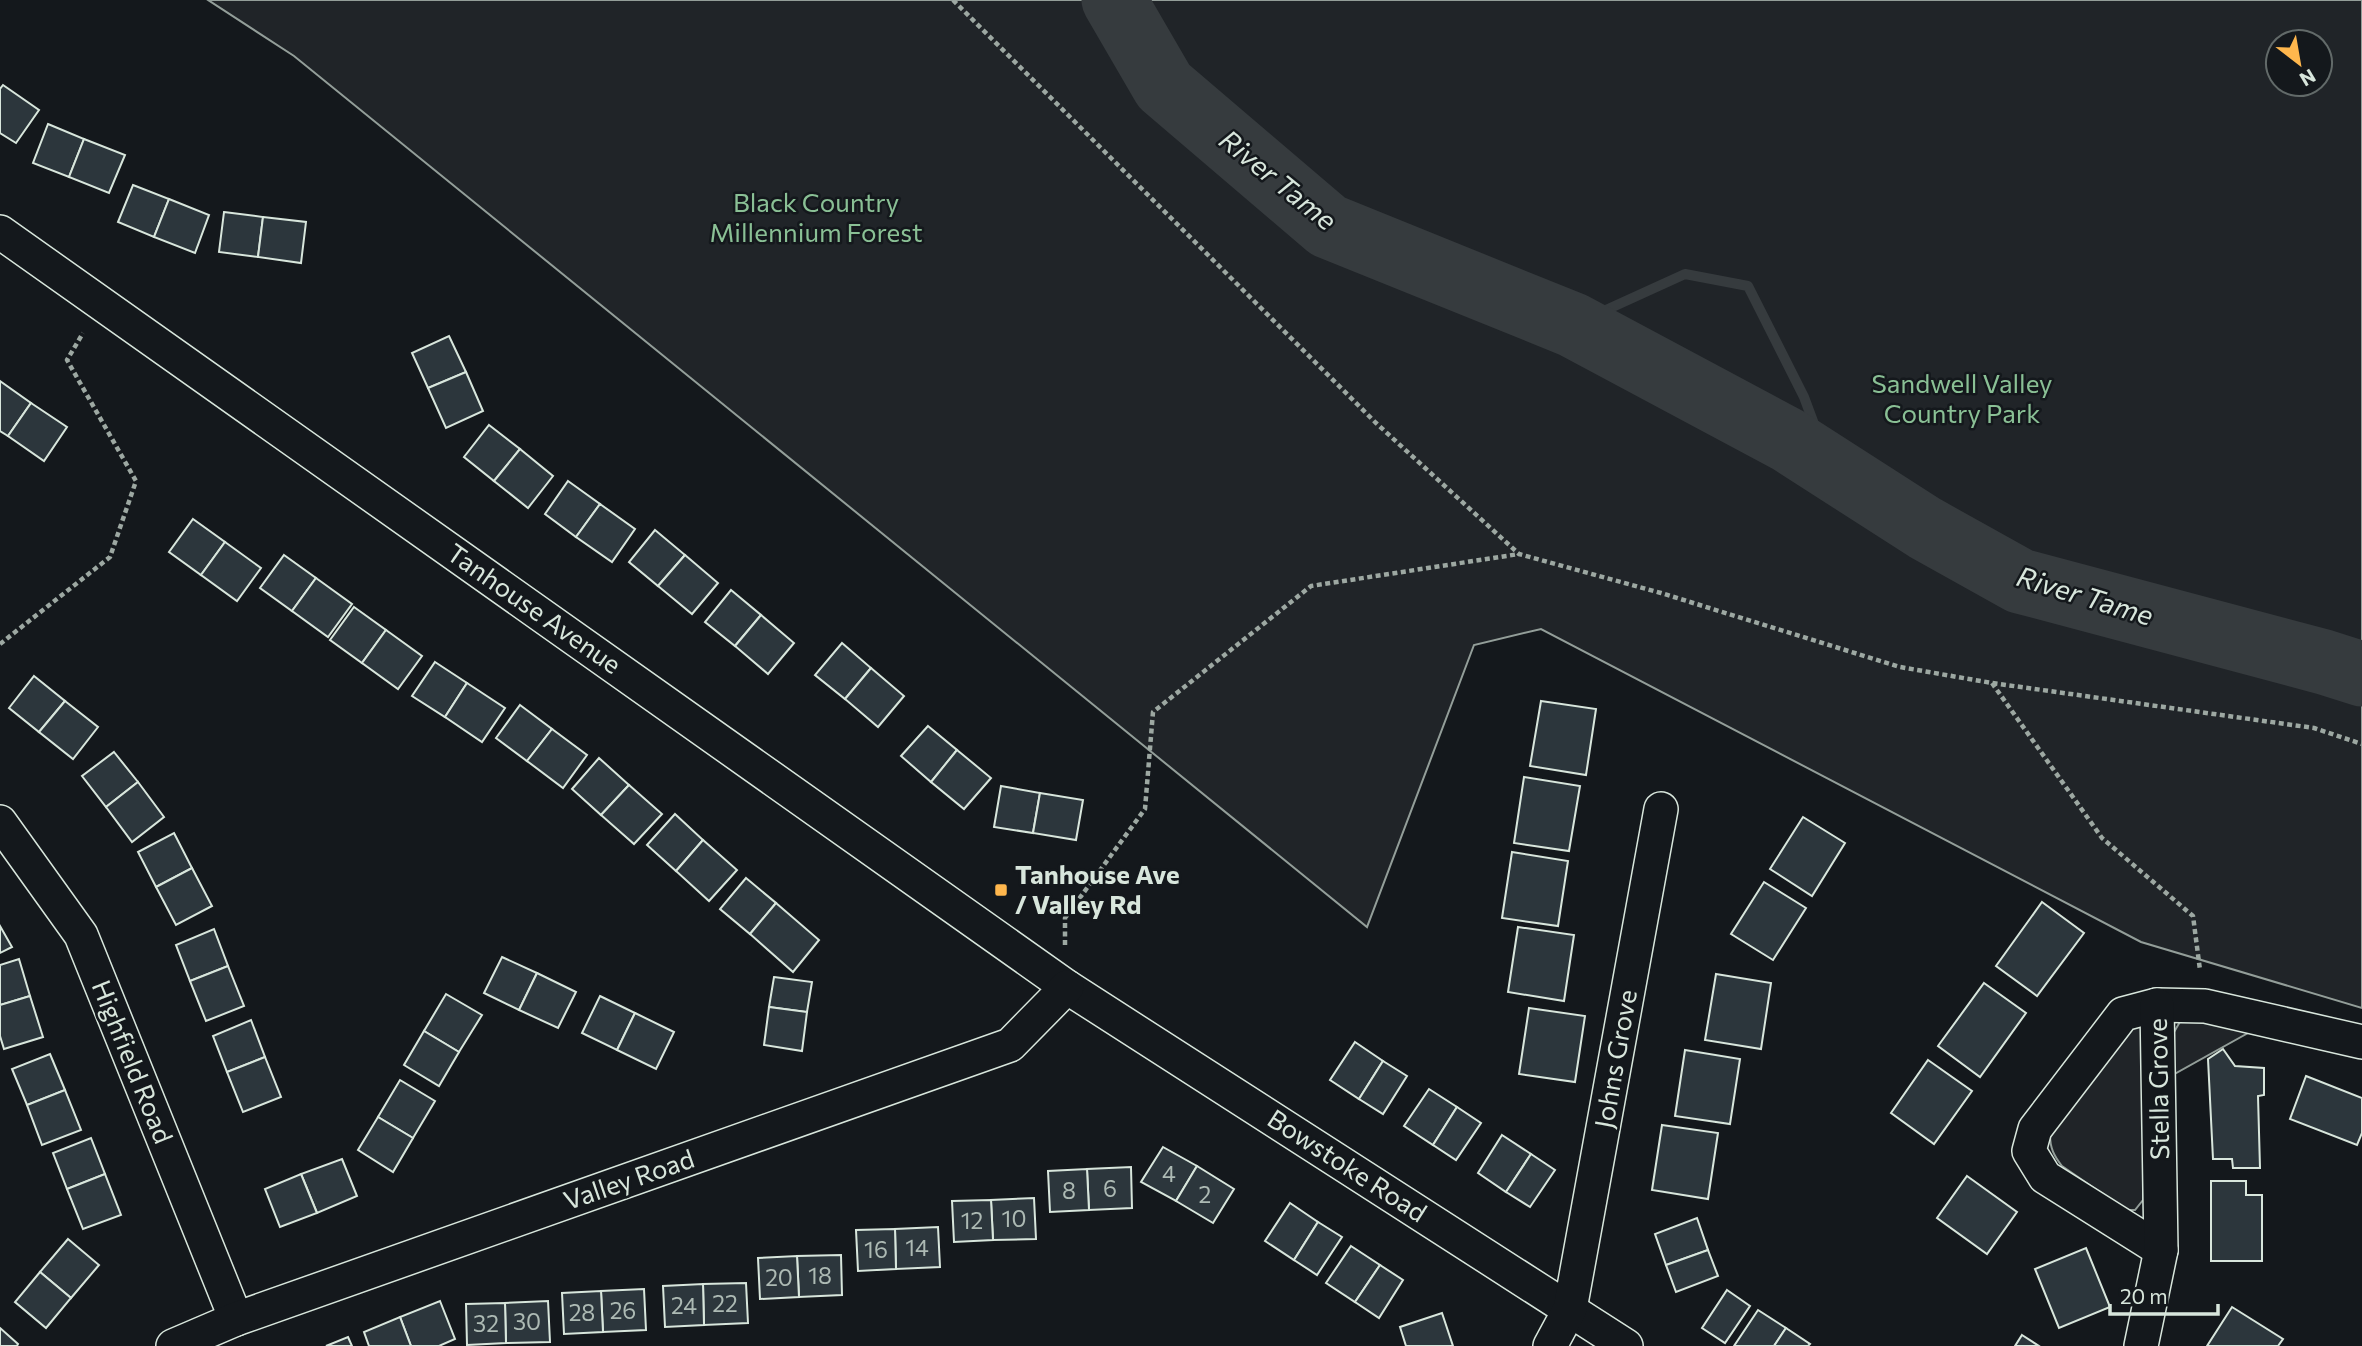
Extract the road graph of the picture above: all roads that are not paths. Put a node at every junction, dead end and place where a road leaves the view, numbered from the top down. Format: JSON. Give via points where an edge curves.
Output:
{"nodes":[{"id":1,"x":0,"y":232,"type":"edge"},
{"id":2,"x":1661,"y":809,"type":"dead end"},
{"id":3,"x":0,"y":822,"type":"edge"},
{"id":4,"x":1067,"y":987,"type":"junction"},
{"id":5,"x":2157,"y":1005,"type":"junction"},
{"id":6,"x":2362,"y":1042,"type":"edge"},
{"id":7,"x":2161,"y":1250,"type":"junction"},
{"id":8,"x":1570,"y":1309,"type":"junction"},
{"id":9,"x":236,"y":1319,"type":"junction"},
{"id":10,"x":173,"y":1346,"type":"edge"},
{"id":11,"x":1550,"y":1346,"type":"edge"},
{"id":12,"x":1626,"y":1346,"type":"edge"},
{"id":13,"x":2141,"y":1346,"type":"edge"}],
"edges":[{"from":1,"to":4,"type":"street","name":"Tanhouse Avenue"},
{"from":2,"to":8,"type":"street","name":"Johns Grove"},
{"from":3,"to":9,"type":"street","name":"Highfield Road","via":[[81,935]]},
{"from":4,"to":8,"type":"street","name":"Bowstoke Road"},
{"from":4,"to":9,"type":"street","name":"Valley Road","via":[[1010,1045]]},
{"from":5,"to":6,"type":"street","via":[[2205,1006]]},
{"from":5,"to":7,"type":"street","name":"Stella Grove"},
{"from":5,"to":7,"type":"street","name":"Stella Grove","via":[[2123,1014],[2035,1129],[2029,1151],[2045,1177]]},
{"from":7,"to":13,"type":"street","name":"Stella Grove"},
{"from":8,"to":11,"type":"street","name":"Johns Grove"},
{"from":8,"to":12,"type":"street","name":"Bowstoke Road"},
{"from":9,"to":10,"type":"street","name":"Valley Road"}]}
